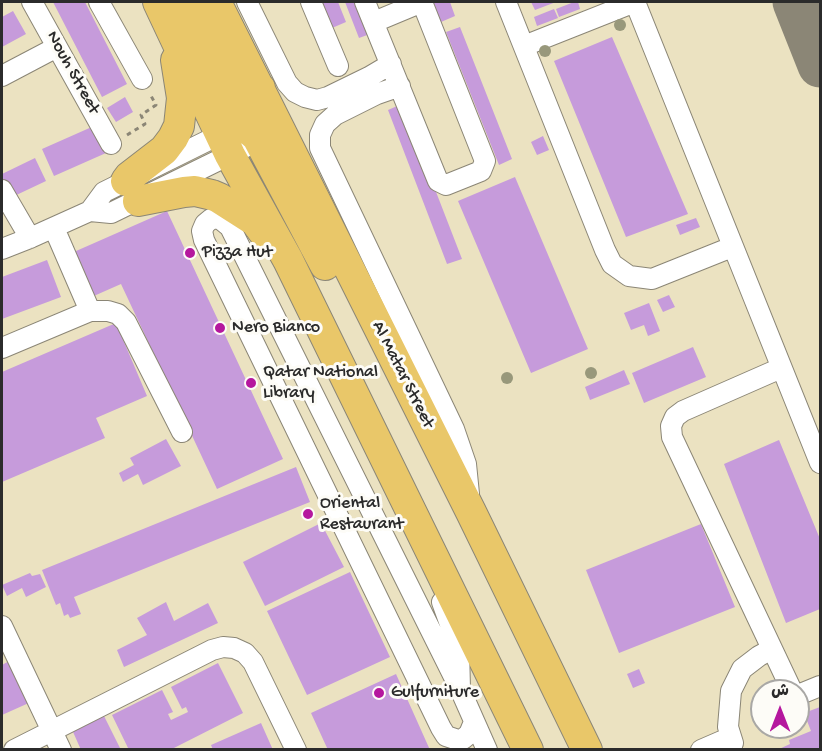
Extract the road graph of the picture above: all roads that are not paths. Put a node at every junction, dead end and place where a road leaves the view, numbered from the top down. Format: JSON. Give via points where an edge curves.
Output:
{"nodes":[{"id":1,"x":32,"y":2,"type":"edge"},
{"id":2,"x":99,"y":2,"type":"edge"},
{"id":3,"x":158,"y":2,"type":"edge"},
{"id":4,"x":184,"y":2,"type":"edge"},
{"id":5,"x":216,"y":2,"type":"edge"},
{"id":6,"x":247,"y":2,"type":"edge"},
{"id":7,"x":311,"y":2,"type":"edge"},
{"id":8,"x":365,"y":2,"type":"edge"},
{"id":9,"x":422,"y":2,"type":"edge"},
{"id":10,"x":506,"y":2,"type":"edge"},
{"id":11,"x":635,"y":2,"type":"edge"},
{"id":12,"x":374,"y":22,"type":"junction"},
{"id":13,"x":171,"y":28,"type":"junction"},
{"id":14,"x":524,"y":46,"type":"junction"},
{"id":15,"x":57,"y":47,"type":"junction"},
{"id":16,"x":392,"y":64,"type":"junction"},
{"id":17,"x":338,"y":66,"type":"dead end"},
{"id":18,"x":2,"y":76,"type":"edge"},
{"id":19,"x":145,"y":85,"type":"road end"},
{"id":20,"x":400,"y":86,"type":"junction"},
{"id":21,"x":260,"y":88,"type":"junction"},
{"id":22,"x":269,"y":135,"type":"junction"},
{"id":23,"x":111,"y":144,"type":"road end"},
{"id":24,"x":226,"y":144,"type":"junction"},
{"id":25,"x":2,"y":190,"type":"edge"},
{"id":26,"x":132,"y":191,"type":"junction"},
{"id":27,"x":54,"y":228,"type":"junction"},
{"id":28,"x":30,"y":238,"type":"junction"},
{"id":29,"x":732,"y":248,"type":"junction"},
{"id":30,"x":2,"y":249,"type":"edge"},
{"id":31,"x":288,"y":260,"type":"junction"},
{"id":32,"x":90,"y":311,"type":"junction"},
{"id":33,"x":2,"y":348,"type":"edge"},
{"id":34,"x":782,"y":368,"type":"junction"},
{"id":35,"x":182,"y":432,"type":"dead end"},
{"id":36,"x":332,"y":435,"type":"junction"},
{"id":37,"x":305,"y":445,"type":"junction"},
{"id":38,"x":820,"y":463,"type":"edge"},
{"id":39,"x":471,"y":512,"type":"junction"},
{"id":40,"x":439,"y":565,"type":"junction"},
{"id":41,"x":2,"y":626,"type":"edge"},
{"id":42,"x":772,"y":649,"type":"junction"},
{"id":43,"x":786,"y":679,"type":"edge"},
{"id":44,"x":460,"y":689,"type":"junction"},
{"id":45,"x":474,"y":722,"type":"junction"},
{"id":46,"x":52,"y":731,"type":"junction"},
{"id":47,"x":14,"y":750,"type":"edge"},
{"id":48,"x":62,"y":750,"type":"edge"},
{"id":49,"x":296,"y":750,"type":"edge"},
{"id":50,"x":487,"y":750,"type":"edge"},
{"id":51,"x":528,"y":750,"type":"edge"},
{"id":52,"x":587,"y":750,"type":"edge"},
{"id":53,"x":701,"y":750,"type":"edge"}],
"edges":[{"from":1,"to":15,"type":"street","name":"Nouh Street"},
{"from":2,"to":19,"type":"street"},
{"from":3,"to":13,"type":"highway"},
{"from":4,"to":21,"type":"highway","via":[[238,105],[245,109],[255,107]]},
{"from":5,"to":21,"type":"highway"},
{"from":6,"to":16,"type":"street","via":[[287,83],[305,97],[328,97]]},
{"from":7,"to":17,"type":"street"},
{"from":8,"to":12,"type":"street"},
{"from":9,"to":12,"type":"street"},
{"from":9,"to":20,"type":"street","via":[[483,155],[481,171],[450,184],[438,182]]},
{"from":10,"to":14,"type":"street"},
{"from":11,"to":14,"type":"street"},
{"from":11,"to":29,"type":"street"},
{"from":12,"to":16,"type":"street"},
{"from":13,"to":24,"type":"highway"},
{"from":13,"to":26,"type":"highway","via":[[182,99],[179,126],[164,150],[129,177]]},
{"from":14,"to":29,"type":"street","via":[[605,250],[616,268],[635,278],[652,279]]},
{"from":15,"to":18,"type":"street"},
{"from":15,"to":23,"type":"street","name":"Nouh Street"},
{"from":16,"to":20,"type":"street"},
{"from":20,"to":39,"type":"street","via":[[335,115],[320,135],[320,148],[454,429],[466,464]]},
{"from":21,"to":22,"type":"highway"},
{"from":22,"to":24,"type":"highway","via":[[231,129]]},
{"from":22,"to":39,"type":"highway","via":[[398,409]]},
{"from":24,"to":26,"type":"street"},
{"from":24,"to":31,"type":"highway"},
{"from":25,"to":28,"type":"street"},
{"from":26,"to":27,"type":"street","via":[[104,192],[90,211]]},
{"from":26,"to":31,"type":"highway","via":[[195,191],[219,198],[255,221]]},
{"from":27,"to":28,"type":"street"},
{"from":27,"to":32,"type":"street"},
{"from":28,"to":30,"type":"street"},
{"from":29,"to":34,"type":"street"},
{"from":31,"to":40,"type":"highway"},
{"from":32,"to":33,"type":"street"},
{"from":32,"to":35,"type":"street","via":[[118,314],[126,322]]},
{"from":34,"to":38,"type":"street"},
{"from":34,"to":42,"type":"street","via":[[683,411],[671,426],[672,436]]},
{"from":36,"to":37,"type":"street"},
{"from":36,"to":37,"type":"street","via":[[230,227],[219,218],[211,219],[202,231],[204,240]]},
{"from":36,"to":44,"type":"street"},
{"from":37,"to":45,"type":"street","via":[[441,728],[446,736],[458,740],[469,734]]},
{"from":39,"to":52,"type":"highway"},
{"from":40,"to":44,"type":"street","via":[[435,584],[459,649]]},
{"from":40,"to":51,"type":"highway"},
{"from":41,"to":46,"type":"street"},
{"from":42,"to":43,"type":"street"},
{"from":42,"to":53,"type":"street","via":[[742,669],[731,691],[727,715],[732,740]]},
{"from":44,"to":45,"type":"street"},
{"from":45,"to":50,"type":"street"},
{"from":46,"to":47,"type":"street"},
{"from":46,"to":48,"type":"street"},
{"from":46,"to":49,"type":"street","via":[[223,647],[244,653],[253,662]]}]}
